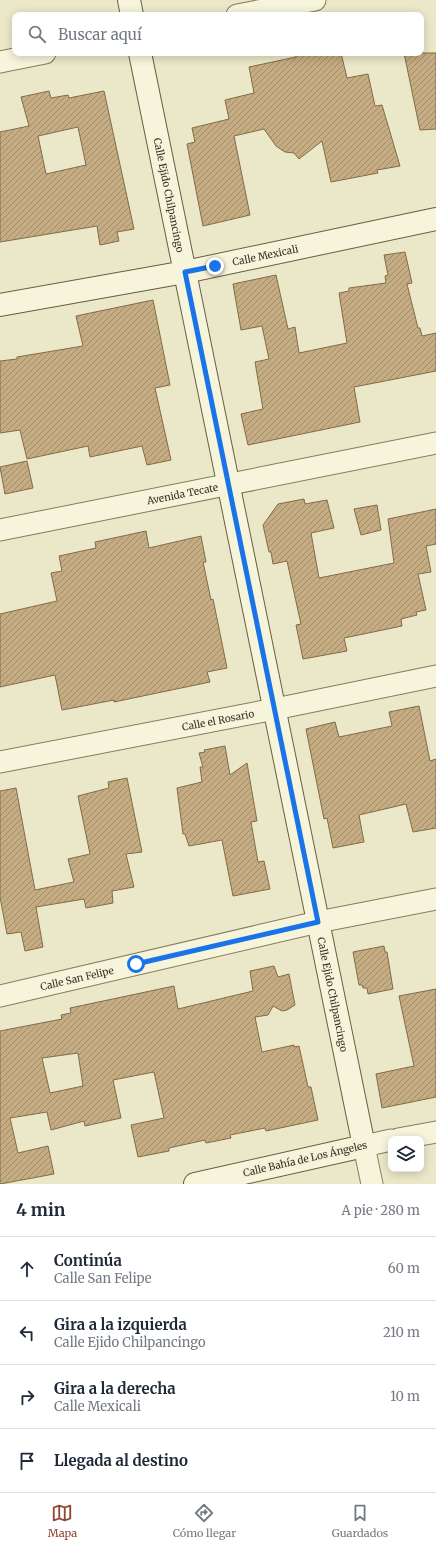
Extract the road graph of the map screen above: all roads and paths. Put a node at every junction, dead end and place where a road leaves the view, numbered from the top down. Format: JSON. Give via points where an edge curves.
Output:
{"nodes":[{"id":1,"x":129,"y":0,"type":"edge"},
{"id":2,"x":315,"y":0,"type":"edge"},
{"id":3,"x":131,"y":12,"type":"edge"},
{"id":4,"x":253,"y":12,"type":"edge"},
{"id":5,"x":30,"y":56,"type":"edge"},
{"id":6,"x":141,"y":56,"type":"edge"},
{"id":7,"x":0,"y":62,"type":"edge"},
{"id":8,"x":436,"y":219,"type":"edge"},
{"id":9,"x":185,"y":272,"type":"junction"},
{"id":10,"x":0,"y":305,"type":"edge"},
{"id":11,"x":436,"y":443,"type":"edge"},
{"id":12,"x":229,"y":485,"type":"junction"},
{"id":13,"x":0,"y":530,"type":"edge"},
{"id":14,"x":436,"y":676,"type":"edge"},
{"id":15,"x":275,"y":709,"type":"junction"},
{"id":16,"x":0,"y":762,"type":"edge"},
{"id":17,"x":436,"y":899,"type":"edge"},
{"id":18,"x":318,"y":922,"type":"junction"},
{"id":19,"x":0,"y":996,"type":"edge"},
{"id":20,"x":436,"y":1132,"type":"edge"},
{"id":21,"x":414,"y":1136,"type":"edge"},
{"id":22,"x":388,"y":1141,"type":"edge"},
{"id":23,"x":364,"y":1146,"type":"junction"},
{"id":24,"x":195,"y":1184,"type":"edge"},
{"id":25,"x":372,"y":1184,"type":"edge"}],
"edges":[{"from":1,"to":3,"type":"street"},
{"from":2,"to":4,"type":"street"},
{"from":5,"to":7,"type":"street"},
{"from":6,"to":9,"type":"street","name":"Calle Ejido Chilpancingo"},
{"from":8,"to":9,"type":"street","name":"Calle Mexicali"},
{"from":9,"to":10,"type":"street","name":"Calle Mexicali"},
{"from":9,"to":12,"type":"street","name":"Calle Ejido Chilpancingo"},
{"from":11,"to":12,"type":"street","name":"Avenida Tecate"},
{"from":12,"to":13,"type":"street","name":"Avenida Tecate"},
{"from":12,"to":15,"type":"street","name":"Calle Ejido Chilpancingo"},
{"from":14,"to":15,"type":"street","name":"Calle el Rosario"},
{"from":15,"to":16,"type":"street","name":"Calle el Rosario"},
{"from":15,"to":18,"type":"street","name":"Calle Ejido Chilpancingo"},
{"from":17,"to":18,"type":"street","name":"Calle San Felipe"},
{"from":18,"to":19,"type":"street","name":"Calle San Felipe"},
{"from":18,"to":23,"type":"street","name":"Calle Ejido Chilpancingo"},
{"from":20,"to":21,"type":"street"},
{"from":22,"to":23,"type":"street","name":"Calle Bahía de Los Ángeles"},
{"from":23,"to":24,"type":"street","name":"Calle Bahía de Los Ángeles"},
{"from":23,"to":25,"type":"street","name":"Calle Ejido Chilpancingo"}]}
